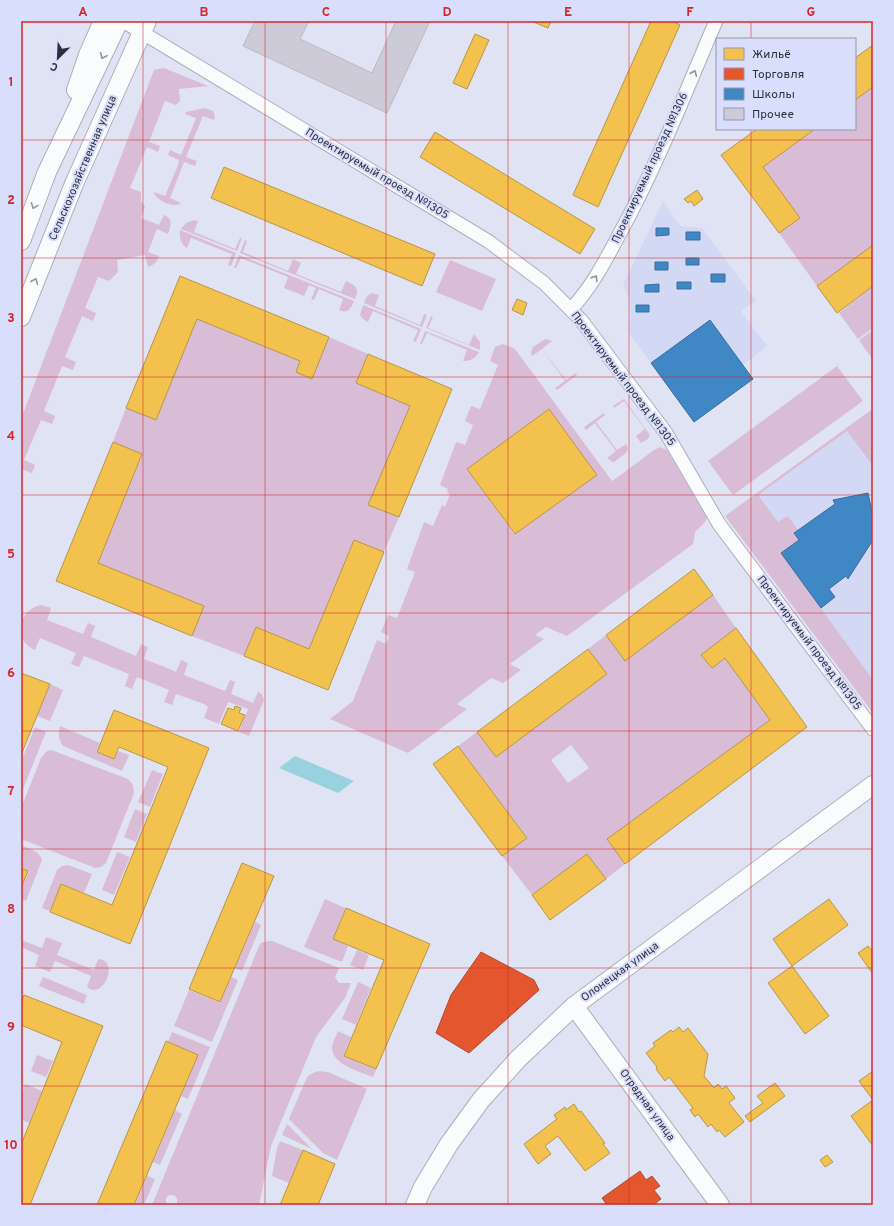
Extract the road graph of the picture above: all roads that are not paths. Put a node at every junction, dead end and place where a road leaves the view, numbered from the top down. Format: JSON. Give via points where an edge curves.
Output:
{"nodes":[{"id":1,"x":103,"y":21,"type":"edge"},
{"id":2,"x":119,"y":21,"type":"edge"},
{"id":3,"x":123,"y":21,"type":"edge"},
{"id":4,"x":716,"y":21,"type":"edge"},
{"id":5,"x":145,"y":27,"type":"edge"},
{"id":6,"x":47,"y":172,"type":"junction"},
{"id":7,"x":21,"y":241,"type":"edge"},
{"id":8,"x":571,"y":309,"type":"junction"},
{"id":9,"x":21,"y":317,"type":"edge"},
{"id":10,"x":873,"y":729,"type":"edge"},
{"id":11,"x":873,"y":785,"type":"edge"},
{"id":12,"x":574,"y":1006,"type":"junction"},
{"id":13,"x":415,"y":1205,"type":"edge"},
{"id":14,"x":720,"y":1205,"type":"edge"}],
"edges":[{"from":1,"to":6,"type":"street","via":[[88,55]]},
{"from":2,"to":6,"type":"street","one_way":true},
{"from":3,"to":5,"type":"street","name":"Проектируемый проезд №1305"},
{"from":8,"to":4,"type":"street","name":"Проектируемый проезд №1306","one_way":true,"via":[[595,279],[632,211]]},
{"from":5,"to":8,"type":"street","name":"Проектируемый проезд №1305","via":[[488,241],[544,283]]},
{"from":9,"to":5,"type":"street","name":"Сельскохозяйственная улица","one_way":true,"via":[[74,184]]},
{"from":6,"to":7,"type":"street","one_way":true},
{"from":8,"to":10,"type":"street","name":"Проектируемый проезд №1305","via":[[666,433],[719,524]]},
{"from":11,"to":12,"type":"street","name":"Олонецкая улица"},
{"from":12,"to":13,"type":"street","name":"Олонецкая улица","via":[[518,1059],[481,1100],[449,1144]]},
{"from":12,"to":14,"type":"street","name":"Отрадная улица"}]}
